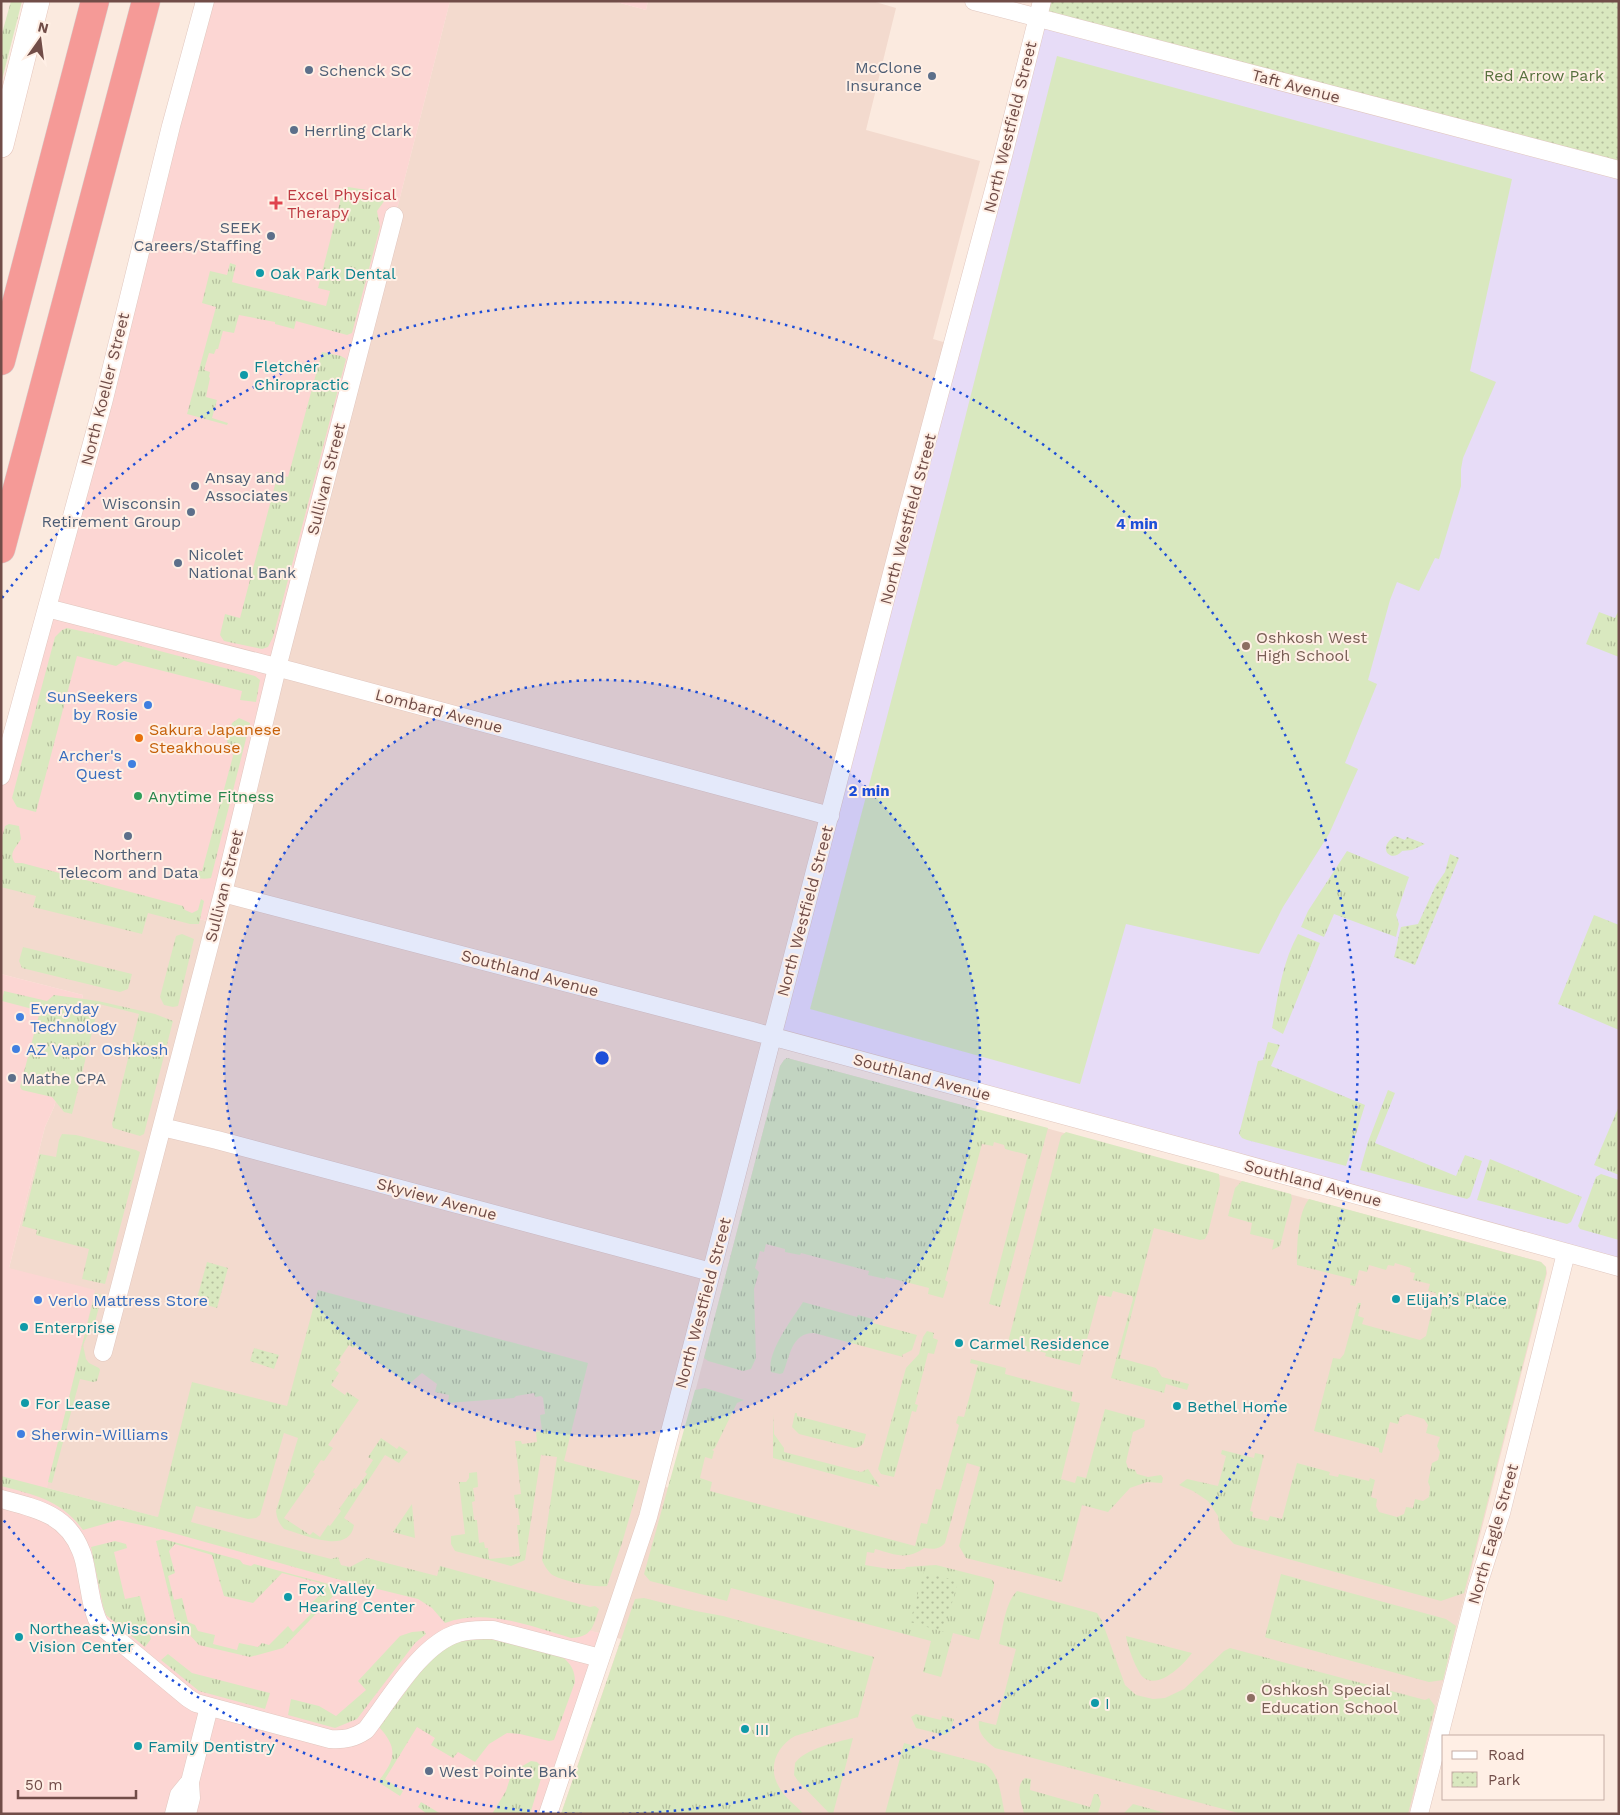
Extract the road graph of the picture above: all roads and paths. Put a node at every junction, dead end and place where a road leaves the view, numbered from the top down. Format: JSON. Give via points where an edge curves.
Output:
{"nodes":[{"id":1,"x":38,"y":1,"type":"edge"},
{"id":2,"x":95,"y":1,"type":"edge"},
{"id":3,"x":146,"y":1,"type":"edge"},
{"id":4,"x":205,"y":1,"type":"edge"},
{"id":5,"x":974,"y":1,"type":"edge"},
{"id":6,"x":1040,"y":10,"type":"edge"},
{"id":7,"x":1,"y":145,"type":"edge"},
{"id":8,"x":1619,"y":170,"type":"edge"},
{"id":9,"x":394,"y":216,"type":"dead end"},
{"id":10,"x":1,"y":361,"type":"edge"},
{"id":11,"x":1,"y":549,"type":"edge"},
{"id":12,"x":47,"y":608,"type":"junction"},
{"id":13,"x":277,"y":668,"type":"junction"},
{"id":14,"x":1,"y":776,"type":"edge"},
{"id":15,"x":830,"y":816,"type":"junction"},
{"id":16,"x":223,"y":892,"type":"junction"},
{"id":17,"x":772,"y":1037,"type":"junction"},
{"id":18,"x":162,"y":1127,"type":"junction"},
{"id":19,"x":1566,"y":1253,"type":"junction"},
{"id":20,"x":1619,"y":1267,"type":"edge"},
{"id":21,"x":712,"y":1272,"type":"junction"},
{"id":22,"x":103,"y":1352,"type":"dead end"},
{"id":23,"x":1,"y":1499,"type":"edge"},
{"id":24,"x":600,"y":1658,"type":"junction"},
{"id":25,"x":209,"y":1706,"type":"junction"},
{"id":26,"x":190,"y":1782,"type":"junction"},
{"id":27,"x":174,"y":1814,"type":"edge"},
{"id":28,"x":187,"y":1814,"type":"edge"},
{"id":29,"x":548,"y":1814,"type":"edge"},
{"id":30,"x":1419,"y":1814,"type":"edge"}],
"edges":[{"from":1,"to":7,"type":"street"},
{"from":2,"to":10,"type":"highway"},
{"from":3,"to":11,"type":"highway"},
{"from":4,"to":12,"type":"street","name":"North Koeller Street"},
{"from":5,"to":6,"type":"street","name":"Taft Avenue"},
{"from":6,"to":8,"type":"street","name":"Taft Avenue"},
{"from":6,"to":15,"type":"street","name":"North Westfield Street"},
{"from":9,"to":13,"type":"street","name":"Sullivan Street"},
{"from":12,"to":13,"type":"street","name":"Lombard Avenue"},
{"from":12,"to":14,"type":"street","name":"North Koeller Street"},
{"from":13,"to":15,"type":"street","name":"Lombard Avenue"},
{"from":13,"to":16,"type":"street","name":"Sullivan Street"},
{"from":15,"to":17,"type":"street","name":"North Westfield Street"},
{"from":16,"to":17,"type":"street","name":"Southland Avenue"},
{"from":16,"to":18,"type":"street","name":"Sullivan Street"},
{"from":17,"to":19,"type":"street","name":"Southland Avenue"},
{"from":17,"to":21,"type":"street","name":"North Westfield Street"},
{"from":18,"to":21,"type":"street","name":"Skyview Avenue"},
{"from":18,"to":22,"type":"street","name":"Sullivan Street"},
{"from":19,"to":20,"type":"street","name":"Southland Avenue"},
{"from":19,"to":30,"type":"street","name":"North Eagle Street","via":[[1502,1513],[1477,1588]]},
{"from":21,"to":24,"type":"street","name":"North Westfield Street","via":[[648,1517]]},
{"from":23,"to":25,"type":"street","via":[[38,1509],[66,1526],[82,1552],[94,1615],[100,1625],[188,1698]]},
{"from":24,"to":25,"type":"street","via":[[493,1630],[459,1632],[443,1639],[417,1661],[366,1730],[343,1740]]},
{"from":24,"to":29,"type":"street","name":"North Westfield Street"},
{"from":25,"to":26,"type":"street"},
{"from":26,"to":27,"type":"street","via":[[179,1795]]},
{"from":26,"to":28,"type":"street"}]}
